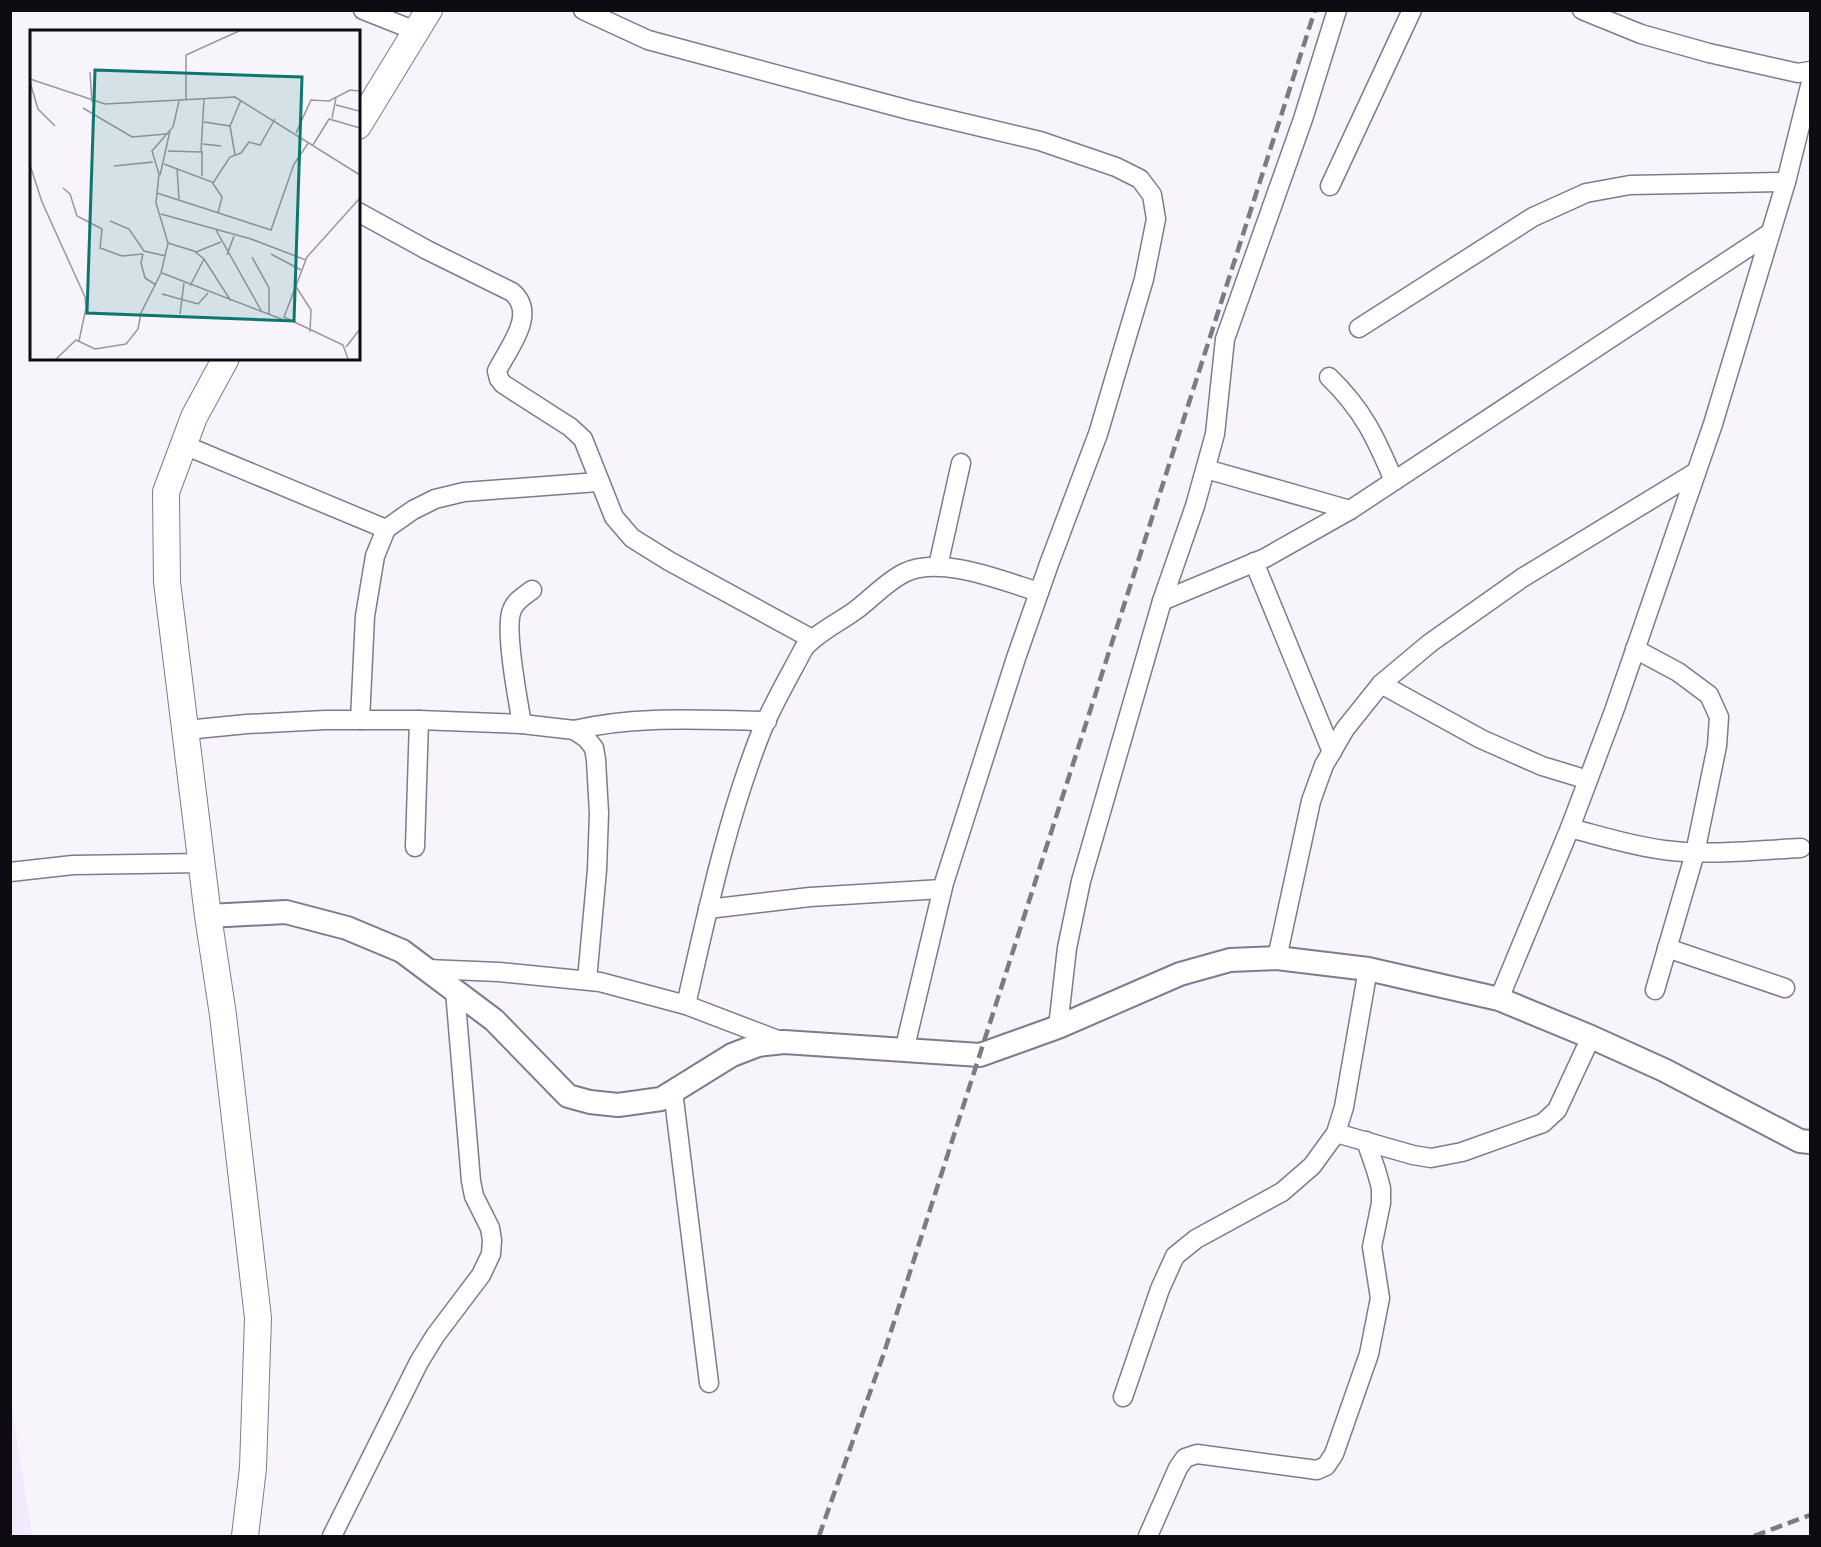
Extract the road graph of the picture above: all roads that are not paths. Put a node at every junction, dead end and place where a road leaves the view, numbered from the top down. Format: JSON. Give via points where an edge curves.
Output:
{"nodes":[{"id":1,"x":363,"y":10,"type":"edge"},
{"id":2,"x":583,"y":10,"type":"edge"},
{"id":3,"x":1337,"y":10,"type":"edge"},
{"id":4,"x":1412,"y":10,"type":"edge"},
{"id":5,"x":1582,"y":10,"type":"edge"},
{"id":6,"x":422,"y":21,"type":"edge"},
{"id":7,"x":1810,"y":71,"type":"edge"},
{"id":8,"x":1810,"y":86,"type":"edge"},
{"id":9,"x":360,"y":123,"type":"edge"},
{"id":10,"x":1786,"y":182,"type":"junction"},
{"id":11,"x":1330,"y":186,"type":"dead end"},
{"id":12,"x":360,"y":213,"type":"edge"},
{"id":13,"x":1770,"y":233,"type":"junction"},
{"id":14,"x":1359,"y":328,"type":"dead end"},
{"id":15,"x":225,"y":360,"type":"edge"},
{"id":16,"x":1329,"y":376,"type":"dead end"},
{"id":17,"x":184,"y":445,"type":"junction"},
{"id":18,"x":961,"y":463,"type":"dead end"},
{"id":19,"x":1206,"y":469,"type":"junction"},
{"id":20,"x":1696,"y":472,"type":"junction"},
{"id":21,"x":1394,"y":481,"type":"junction"},
{"id":22,"x":598,"y":482,"type":"junction"},
{"id":23,"x":1350,"y":510,"type":"junction"},
{"id":24,"x":386,"y":529,"type":"junction"},
{"id":25,"x":1254,"y":562,"type":"junction"},
{"id":26,"x":938,"y":566,"type":"junction"},
{"id":27,"x":532,"y":590,"type":"dead end"},
{"id":28,"x":1039,"y":592,"type":"junction"},
{"id":29,"x":1162,"y":601,"type":"junction"},
{"id":30,"x":812,"y":639,"type":"junction"},
{"id":31,"x":1635,"y":649,"type":"junction"},
{"id":32,"x":1381,"y":684,"type":"junction"},
{"id":33,"x":360,"y":720,"type":"junction"},
{"id":34,"x":419,"y":720,"type":"junction"},
{"id":35,"x":767,"y":721,"type":"junction"},
{"id":36,"x":522,"y":724,"type":"junction"},
{"id":37,"x":186,"y":730,"type":"junction"},
{"id":38,"x":574,"y":730,"type":"junction"},
{"id":39,"x":1332,"y":752,"type":"junction"},
{"id":40,"x":1588,"y":780,"type":"junction"},
{"id":41,"x":1570,"y":828,"type":"junction"},
{"id":42,"x":415,"y":847,"type":"dead end"},
{"id":43,"x":1802,"y":848,"type":"dead end"},
{"id":44,"x":1695,"y":853,"type":"junction"},
{"id":45,"x":202,"y":863,"type":"junction"},
{"id":46,"x":10,"y":872,"type":"edge"},
{"id":47,"x":942,"y":889,"type":"junction"},
{"id":48,"x":708,"y":909,"type":"junction"},
{"id":49,"x":208,"y":916,"type":"junction"},
{"id":50,"x":1667,"y":948,"type":"junction"},
{"id":51,"x":1277,"y":958,"type":"junction"},
{"id":52,"x":426,"y":969,"type":"junction"},
{"id":53,"x":1368,"y":969,"type":"junction"},
{"id":54,"x":587,"y":980,"type":"junction"},
{"id":55,"x":1785,"y":988,"type":"dead end"},
{"id":56,"x":1655,"y":990,"type":"dead end"},
{"id":57,"x":455,"y":991,"type":"junction"},
{"id":58,"x":1499,"y":999,"type":"junction"},
{"id":59,"x":686,"y":1005,"type":"junction"},
{"id":60,"x":1058,"y":1027,"type":"junction"},
{"id":61,"x":1591,"y":1037,"type":"junction"},
{"id":62,"x":784,"y":1042,"type":"junction"},
{"id":63,"x":904,"y":1051,"type":"junction"},
{"id":64,"x":673,"y":1091,"type":"junction"},
{"id":65,"x":1336,"y":1133,"type":"junction"},
{"id":66,"x":1366,"y":1141,"type":"junction"},
{"id":67,"x":1810,"y":1142,"type":"edge"},
{"id":68,"x":709,"y":1383,"type":"dead end"},
{"id":69,"x":1123,"y":1397,"type":"dead end"},
{"id":70,"x":245,"y":1536,"type":"edge"},
{"id":71,"x":332,"y":1536,"type":"edge"},
{"id":72,"x":1148,"y":1536,"type":"edge"}],
"edges":[{"from":1,"to":6,"type":"street"},
{"from":2,"to":28,"type":"street","via":[[648,40],[1040,141],[1140,179],[1152,195],[1156,219],[1144,279],[1098,434]]},
{"from":3,"to":19,"type":"street","via":[[1225,339],[1218,416]]},
{"from":4,"to":11,"type":"street"},
{"from":5,"to":7,"type":"street","via":[[1641,34],[1698,50],[1798,73]]},
{"from":6,"to":9,"type":"main road"},
{"from":8,"to":10,"type":"street"},
{"from":10,"to":13,"type":"street"},
{"from":10,"to":14,"type":"street","via":[[1630,185],[1586,192],[1533,217]]},
{"from":12,"to":22,"type":"street","via":[[519,298],[523,315],[498,371],[499,379],[583,439]]},
{"from":13,"to":20,"type":"street"},
{"from":13,"to":21,"type":"street"},
{"from":15,"to":17,"type":"main road","via":[[194,417]]},
{"from":16,"to":21,"type":"street","via":[[1370,426]]},
{"from":17,"to":24,"type":"street"},
{"from":17,"to":37,"type":"main road","via":[[166,492],[167,582]]},
{"from":18,"to":26,"type":"street"},
{"from":19,"to":23,"type":"street"},
{"from":19,"to":29,"type":"street"},
{"from":20,"to":31,"type":"street"},
{"from":20,"to":32,"type":"street","via":[[1522,578],[1430,643]]},
{"from":21,"to":23,"type":"street"},
{"from":22,"to":24,"type":"street","via":[[464,492],[435,499]]},
{"from":22,"to":30,"type":"street","via":[[614,517],[632,538]]},
{"from":23,"to":25,"type":"street"},
{"from":24,"to":33,"type":"street","via":[[375,556],[365,616]]},
{"from":25,"to":29,"type":"street"},
{"from":25,"to":39,"type":"street"},
{"from":26,"to":28,"type":"street"},
{"from":26,"to":30,"type":"street","via":[[904,573]]},
{"from":27,"to":36,"type":"street","via":[[515,604],[509,618]]},
{"from":28,"to":47,"type":"street"},
{"from":29,"to":60,"type":"street","via":[[1081,881],[1067,948]]},
{"from":30,"to":35,"type":"street"},
{"from":31,"to":40,"type":"street"},
{"from":31,"to":44,"type":"street","via":[[1678,672],[1709,695],[1719,717],[1717,746]]},
{"from":32,"to":39,"type":"street"},
{"from":32,"to":40,"type":"street","via":[[1481,739],[1542,766]]},
{"from":33,"to":34,"type":"street"},
{"from":33,"to":37,"type":"street","via":[[247,723]]},
{"from":34,"to":36,"type":"street"},
{"from":34,"to":42,"type":"street"},
{"from":35,"to":38,"type":"street","via":[[650,720]]},
{"from":35,"to":48,"type":"street","via":[[733,817]]},
{"from":36,"to":38,"type":"street"},
{"from":37,"to":45,"type":"main road"},
{"from":38,"to":54,"type":"street","via":[[594,748],[599,813]]},
{"from":39,"to":51,"type":"street","via":[[1311,801]]},
{"from":40,"to":41,"type":"street"},
{"from":41,"to":44,"type":"street","via":[[1634,845]]},
{"from":41,"to":58,"type":"street"},
{"from":43,"to":44,"type":"street"},
{"from":44,"to":50,"type":"street"},
{"from":45,"to":46,"type":"street","via":[[73,865]]},
{"from":45,"to":49,"type":"main road"},
{"from":47,"to":48,"type":"street","via":[[810,897]]},
{"from":47,"to":63,"type":"street"},
{"from":48,"to":59,"type":"street"},
{"from":49,"to":52,"type":"street","via":[[286,912],[347,928],[402,951]]},
{"from":49,"to":70,"type":"main road","via":[[258,1318],[253,1468]]},
{"from":50,"to":55,"type":"street"},
{"from":50,"to":56,"type":"street"},
{"from":51,"to":53,"type":"street"},
{"from":51,"to":60,"type":"street","via":[[1230,960],[1180,974]]},
{"from":52,"to":54,"type":"street"},
{"from":52,"to":57,"type":"street"},
{"from":53,"to":58,"type":"street"},
{"from":53,"to":65,"type":"street"},
{"from":54,"to":59,"type":"street"},
{"from":57,"to":64,"type":"street","via":[[494,1020],[568,1096],[618,1105],[661,1099]]},
{"from":57,"to":71,"type":"street","via":[[471,1181],[490,1228],[491,1254],[481,1275],[419,1362]]},
{"from":58,"to":61,"type":"street"},
{"from":59,"to":62,"type":"street"},
{"from":60,"to":63,"type":"street","via":[[980,1055]]},
{"from":61,"to":66,"type":"street","via":[[1557,1110],[1543,1123],[1462,1152],[1431,1158]]},
{"from":61,"to":67,"type":"street","via":[[1800,1141]]},
{"from":62,"to":63,"type":"street"},
{"from":62,"to":64,"type":"street","via":[[758,1045],[732,1055]]},
{"from":64,"to":68,"type":"street"},
{"from":65,"to":66,"type":"street"},
{"from":65,"to":69,"type":"street","via":[[1312,1166],[1282,1192],[1196,1239],[1175,1256]]},
{"from":66,"to":72,"type":"street","via":[[1381,1188],[1372,1246],[1380,1298],[1369,1354],[1334,1454],[1326,1466],[1317,1470],[1197,1454],[1185,1458]]}]}
